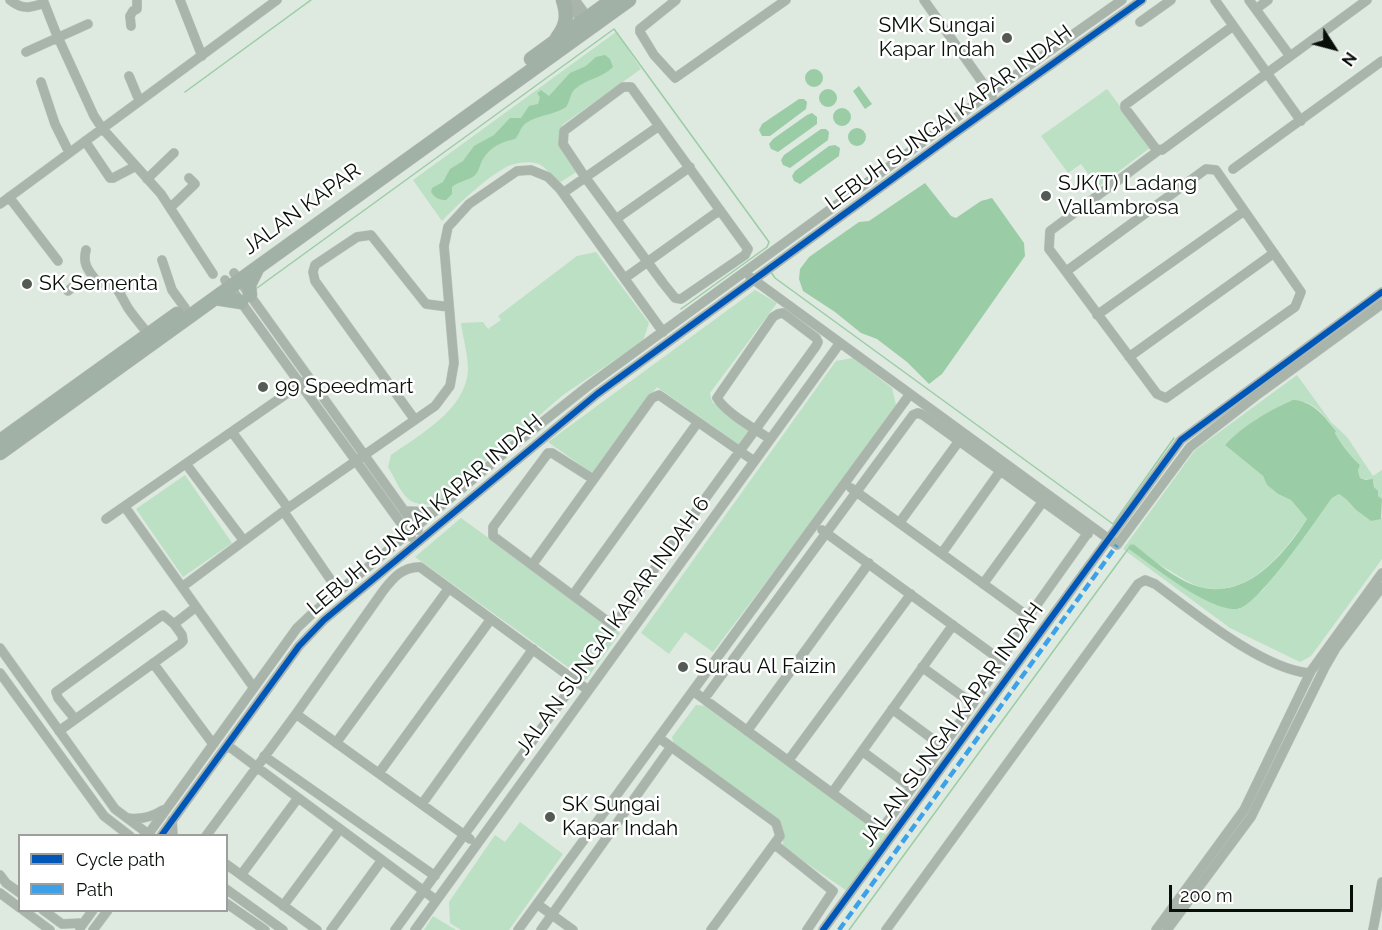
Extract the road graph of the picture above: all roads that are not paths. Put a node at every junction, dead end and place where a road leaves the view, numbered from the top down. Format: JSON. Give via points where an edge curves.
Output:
{"nodes":[{"id":1,"x":10,"y":0,"type":"edge"},
{"id":2,"x":137,"y":0,"type":"edge"},
{"id":3,"x":180,"y":0,"type":"edge"},
{"id":4,"x":277,"y":0,"type":"edge"},
{"id":5,"x":565,"y":0,"type":"edge"},
{"id":6,"x":575,"y":0,"type":"edge"},
{"id":7,"x":612,"y":0,"type":"edge"},
{"id":8,"x":629,"y":0,"type":"edge"},
{"id":9,"x":676,"y":0,"type":"edge"},
{"id":10,"x":786,"y":0,"type":"edge"},
{"id":11,"x":924,"y":0,"type":"edge"},
{"id":12,"x":1122,"y":0,"type":"edge"},
{"id":13,"x":1142,"y":0,"type":"edge"},
{"id":14,"x":1171,"y":0,"type":"edge"},
{"id":15,"x":1215,"y":0,"type":"edge"},
{"id":16,"x":1249,"y":0,"type":"edge"},
{"id":17,"x":1268,"y":0,"type":"edge"},
{"id":18,"x":1367,"y":0,"type":"edge"},
{"id":19,"x":44,"y":2,"type":"edge"},
{"id":20,"x":1256,"y":9,"type":"junction"},
{"id":21,"x":1140,"y":22,"type":"dead end"},
{"id":22,"x":88,"y":24,"type":"dead end"},
{"id":23,"x":588,"y":24,"type":"junction"},
{"id":24,"x":131,"y":26,"type":"dead end"},
{"id":25,"x":1233,"y":26,"type":"junction"},
{"id":26,"x":58,"y":37,"type":"junction"},
{"id":27,"x":552,"y":45,"type":"junction"},
{"id":28,"x":26,"y":52,"type":"dead end"},
{"id":29,"x":201,"y":56,"type":"junction"},
{"id":30,"x":1290,"y":56,"type":"junction"},
{"id":31,"x":1382,"y":61,"type":"edge"},
{"id":32,"x":1266,"y":72,"type":"junction"},
{"id":33,"x":129,"y":76,"type":"dead end"},
{"id":34,"x":41,"y":82,"type":"dead end"},
{"id":35,"x":990,"y":93,"type":"junction"},
{"id":36,"x":140,"y":100,"type":"junction"},
{"id":37,"x":997,"y":103,"type":"junction"},
{"id":38,"x":1301,"y":121,"type":"junction"},
{"id":39,"x":659,"y":126,"type":"junction"},
{"id":40,"x":102,"y":128,"type":"junction"},
{"id":41,"x":954,"y":134,"type":"junction"},
{"id":42,"x":85,"y":141,"type":"junction"},
{"id":43,"x":920,"y":144,"type":"junction"},
{"id":44,"x":1159,"y":150,"type":"junction"},
{"id":45,"x":69,"y":152,"type":"junction"},
{"id":46,"x":174,"y":153,"type":"dead end"},
{"id":47,"x":136,"y":166,"type":"junction"},
{"id":48,"x":690,"y":167,"type":"junction"},
{"id":49,"x":1233,"y":170,"type":"dead end"},
{"id":50,"x":585,"y":177,"type":"junction"},
{"id":51,"x":189,"y":178,"type":"dead end"},
{"id":52,"x":147,"y":179,"type":"junction"},
{"id":53,"x":562,"y":193,"type":"junction"},
{"id":54,"x":9,"y":197,"type":"junction"},
{"id":55,"x":0,"y":204,"type":"edge"},
{"id":56,"x":171,"y":207,"type":"junction"},
{"id":57,"x":720,"y":210,"type":"junction"},
{"id":58,"x":1244,"y":211,"type":"junction"},
{"id":59,"x":616,"y":219,"type":"junction"},
{"id":60,"x":86,"y":250,"type":"dead end"},
{"id":61,"x":1274,"y":253,"type":"junction"},
{"id":62,"x":162,"y":260,"type":"dead end"},
{"id":63,"x":58,"y":261,"type":"dead end"},
{"id":64,"x":648,"y":262,"type":"junction"},
{"id":65,"x":258,"y":267,"type":"junction"},
{"id":66,"x":745,"y":272,"type":"junction"},
{"id":67,"x":1067,"y":273,"type":"junction"},
{"id":68,"x":228,"y":279,"type":"junction"},
{"id":69,"x":625,"y":279,"type":"junction"},
{"id":70,"x":754,"y":280,"type":"junction"},
{"id":71,"x":98,"y":283,"type":"junction"},
{"id":72,"x":68,"y":291,"type":"dead end"},
{"id":73,"x":1382,"y":292,"type":"edge"},
{"id":74,"x":215,"y":298,"type":"junction"},
{"id":75,"x":245,"y":298,"type":"junction"},
{"id":76,"x":1382,"y":304,"type":"edge"},
{"id":77,"x":449,"y":307,"type":"junction"},
{"id":78,"x":185,"y":308,"type":"junction"},
{"id":79,"x":1097,"y":315,"type":"junction"},
{"id":80,"x":663,"y":332,"type":"junction"},
{"id":81,"x":148,"y":335,"type":"junction"},
{"id":82,"x":840,"y":343,"type":"junction"},
{"id":83,"x":1129,"y":357,"type":"junction"},
{"id":84,"x":309,"y":378,"type":"junction"},
{"id":85,"x":300,"y":384,"type":"junction"},
{"id":86,"x":910,"y":394,"type":"junction"},
{"id":87,"x":415,"y":420,"type":"junction"},
{"id":88,"x":698,"y":422,"type":"junction"},
{"id":89,"x":756,"y":429,"type":"junction"},
{"id":90,"x":232,"y":432,"type":"junction"},
{"id":91,"x":770,"y":439,"type":"junction"},
{"id":92,"x":0,"y":441,"type":"edge"},
{"id":93,"x":959,"y":441,"type":"junction"},
{"id":94,"x":740,"y":452,"type":"junction"},
{"id":95,"x":0,"y":454,"type":"edge"},
{"id":96,"x":365,"y":455,"type":"junction"},
{"id":97,"x":754,"y":461,"type":"junction"},
{"id":98,"x":356,"y":462,"type":"junction"},
{"id":99,"x":186,"y":464,"type":"junction"},
{"id":100,"x":1001,"y":470,"type":"junction"},
{"id":101,"x":593,"y":479,"type":"junction"},
{"id":102,"x":845,"y":484,"type":"junction"},
{"id":103,"x":856,"y":492,"type":"junction"},
{"id":104,"x":1044,"y":500,"type":"junction"},
{"id":105,"x":125,"y":507,"type":"junction"},
{"id":106,"x":286,"y":510,"type":"junction"},
{"id":107,"x":434,"y":512,"type":"junction"},
{"id":108,"x":400,"y":514,"type":"junction"},
{"id":109,"x":106,"y":519,"type":"dead end"},
{"id":110,"x":900,"y":522,"type":"junction"},
{"id":111,"x":815,"y":525,"type":"junction"},
{"id":112,"x":412,"y":530,"type":"junction"},
{"id":113,"x":1090,"y":530,"type":"junction"},
{"id":114,"x":826,"y":532,"type":"junction"},
{"id":115,"x":1113,"y":532,"type":"junction"},
{"id":116,"x":419,"y":540,"type":"junction"},
{"id":117,"x":244,"y":541,"type":"junction"},
{"id":118,"x":394,"y":545,"type":"junction"},
{"id":119,"x":942,"y":553,"type":"junction"},
{"id":120,"x":868,"y":563,"type":"junction"},
{"id":121,"x":532,"y":565,"type":"junction"},
{"id":122,"x":1382,"y":573,"type":"edge"},
{"id":123,"x":983,"y":584,"type":"junction"},
{"id":124,"x":182,"y":587,"type":"junction"},
{"id":125,"x":1382,"y":587,"type":"edge"},
{"id":126,"x":449,"y":588,"type":"junction"},
{"id":127,"x":339,"y":592,"type":"junction"},
{"id":128,"x":910,"y":594,"type":"junction"},
{"id":129,"x":573,"y":595,"type":"junction"},
{"id":130,"x":196,"y":608,"type":"junction"},
{"id":131,"x":1029,"y":617,"type":"junction"},
{"id":132,"x":491,"y":619,"type":"junction"},
{"id":133,"x":174,"y":624,"type":"junction"},
{"id":134,"x":953,"y":625,"type":"junction"},
{"id":135,"x":614,"y":626,"type":"junction"},
{"id":136,"x":627,"y":636,"type":"junction"},
{"id":137,"x":0,"y":648,"type":"edge"},
{"id":138,"x":533,"y":649,"type":"junction"},
{"id":139,"x":1002,"y":661,"type":"junction"},
{"id":140,"x":153,"y":663,"type":"junction"},
{"id":141,"x":922,"y":667,"type":"junction"},
{"id":142,"x":1289,"y":669,"type":"junction"},
{"id":143,"x":1311,"y":671,"type":"junction"},
{"id":144,"x":0,"y":673,"type":"edge"},
{"id":145,"x":576,"y":681,"type":"junction"},
{"id":146,"x":254,"y":688,"type":"junction"},
{"id":147,"x":1305,"y":688,"type":"junction"},
{"id":148,"x":588,"y":690,"type":"junction"},
{"id":149,"x":693,"y":691,"type":"junction"},
{"id":150,"x":704,"y":699,"type":"junction"},
{"id":151,"x":972,"y":704,"type":"junction"},
{"id":152,"x":892,"y":709,"type":"junction"},
{"id":153,"x":296,"y":714,"type":"junction"},
{"id":154,"x":75,"y":719,"type":"junction"},
{"id":155,"x":59,"y":731,"type":"junction"},
{"id":156,"x":747,"y":731,"type":"junction"},
{"id":157,"x":659,"y":738,"type":"junction"},
{"id":158,"x":336,"y":743,"type":"junction"},
{"id":159,"x":213,"y":744,"type":"junction"},
{"id":160,"x":227,"y":745,"type":"junction"},
{"id":161,"x":942,"y":746,"type":"junction"},
{"id":162,"x":671,"y":747,"type":"junction"},
{"id":163,"x":862,"y":751,"type":"junction"},
{"id":164,"x":264,"y":756,"type":"junction"},
{"id":165,"x":788,"y":761,"type":"junction"},
{"id":166,"x":256,"y":767,"type":"junction"},
{"id":167,"x":379,"y":773,"type":"junction"},
{"id":168,"x":912,"y":788,"type":"junction"},
{"id":169,"x":832,"y":793,"type":"junction"},
{"id":170,"x":298,"y":798,"type":"junction"},
{"id":171,"x":422,"y":804,"type":"junction"},
{"id":172,"x":168,"y":807,"type":"junction"},
{"id":173,"x":126,"y":817,"type":"junction"},
{"id":174,"x":172,"y":820,"type":"junction"},
{"id":175,"x":340,"y":830,"type":"junction"},
{"id":176,"x":122,"y":832,"type":"edge"},
{"id":177,"x":148,"y":834,"type":"edge"},
{"id":178,"x":150,"y":834,"type":"edge"},
{"id":179,"x":162,"y":834,"type":"edge"},
{"id":180,"x":173,"y":834,"type":"edge"},
{"id":181,"x":207,"y":834,"type":"edge"},
{"id":182,"x":466,"y":836,"type":"junction"},
{"id":183,"x":477,"y":844,"type":"junction"},
{"id":184,"x":774,"y":844,"type":"junction"},
{"id":185,"x":382,"y":860,"type":"junction"},
{"id":186,"x":228,"y":865,"type":"edge"},
{"id":187,"x":0,"y":875,"type":"edge"},
{"id":188,"x":241,"y":875,"type":"junction"},
{"id":189,"x":435,"y":876,"type":"junction"},
{"id":190,"x":1382,"y":882,"type":"edge"},
{"id":191,"x":2,"y":889,"type":"edge"},
{"id":192,"x":228,"y":891,"type":"edge"},
{"id":193,"x":424,"y":891,"type":"junction"},
{"id":194,"x":18,"y":893,"type":"edge"},
{"id":195,"x":436,"y":900,"type":"junction"},
{"id":196,"x":228,"y":904,"type":"edge"},
{"id":197,"x":537,"y":904,"type":"junction"},
{"id":198,"x":18,"y":906,"type":"edge"},
{"id":199,"x":283,"y":906,"type":"junction"},
{"id":200,"x":25,"y":912,"type":"edge"},
{"id":201,"x":46,"y":912,"type":"edge"},
{"id":202,"x":92,"y":912,"type":"edge"},
{"id":203,"x":107,"y":912,"type":"edge"},
{"id":204,"x":552,"y":915,"type":"junction"},
{"id":205,"x":81,"y":927,"type":"edge"},
{"id":206,"x":94,"y":929,"type":"edge"},
{"id":207,"x":50,"y":930,"type":"edge"},
{"id":208,"x":265,"y":930,"type":"edge"},
{"id":209,"x":283,"y":930,"type":"edge"},
{"id":210,"x":317,"y":930,"type":"edge"},
{"id":211,"x":331,"y":930,"type":"edge"},
{"id":212,"x":395,"y":930,"type":"edge"},
{"id":213,"x":415,"y":930,"type":"edge"},
{"id":214,"x":518,"y":930,"type":"edge"},
{"id":215,"x":541,"y":930,"type":"edge"},
{"id":216,"x":573,"y":930,"type":"edge"},
{"id":217,"x":711,"y":930,"type":"edge"},
{"id":218,"x":807,"y":930,"type":"edge"},
{"id":219,"x":823,"y":930,"type":"edge"},
{"id":220,"x":886,"y":930,"type":"edge"},
{"id":221,"x":1156,"y":930,"type":"edge"},
{"id":222,"x":1167,"y":930,"type":"edge"},
{"id":223,"x":1372,"y":930,"type":"edge"}],
"edges":[{"from":1,"to":19,"type":"street","via":[[29,9]]},
{"from":2,"to":24,"type":"street","via":[[137,9],[130,16]]},
{"from":3,"to":29,"type":"street"},
{"from":4,"to":29,"type":"street"},
{"from":5,"to":23,"type":"street"},
{"from":5,"to":27,"type":"highway","via":[[564,30]]},
{"from":6,"to":23,"type":"street"},
{"from":7,"to":23,"type":"highway","name":"JALAN KAPAR"},
{"from":8,"to":23,"type":"highway","name":"JALAN KAPAR"},
{"from":9,"to":10,"type":"street","via":[[641,26],[640,32],[660,63],[678,78]]},
{"from":11,"to":35,"type":"street"},
{"from":12,"to":35,"type":"street","name":"LEBUH SUNGAI KAPAR INDAH"},
{"from":13,"to":37,"type":"street","name":"LEBUH SUNGAI KAPAR INDAH"},
{"from":14,"to":21,"type":"street"},
{"from":15,"to":25,"type":"street"},
{"from":16,"to":20,"type":"street"},
{"from":17,"to":20,"type":"street"},
{"from":18,"to":30,"type":"street"},
{"from":19,"to":26,"type":"street"},
{"from":20,"to":30,"type":"street"},
{"from":22,"to":26,"type":"street"},
{"from":23,"to":27,"type":"highway","name":"JALAN KAPAR"},
{"from":23,"to":65,"type":"highway","name":"JALAN KAPAR"},
{"from":25,"to":32,"type":"street"},
{"from":25,"to":44,"type":"street","via":[[1125,105]]},
{"from":26,"to":28,"type":"street"},
{"from":26,"to":40,"type":"street"},
{"from":27,"to":68,"type":"highway","name":"JALAN KAPAR"},
{"from":29,"to":36,"type":"street"},
{"from":30,"to":32,"type":"street"},
{"from":31,"to":38,"type":"street"},
{"from":32,"to":38,"type":"street"},
{"from":32,"to":44,"type":"street"},
{"from":33,"to":36,"type":"street"},
{"from":34,"to":45,"type":"street"},
{"from":35,"to":37,"type":"street"},
{"from":35,"to":43,"type":"street","name":"LEBUH SUNGAI KAPAR INDAH"},
{"from":36,"to":40,"type":"street"},
{"from":37,"to":41,"type":"street","name":"LEBUH SUNGAI KAPAR INDAH"},
{"from":38,"to":49,"type":"street"},
{"from":39,"to":48,"type":"street"},
{"from":39,"to":50,"type":"street"},
{"from":39,"to":50,"type":"street","via":[[631,87],[623,87],[564,130],[563,144]]},
{"from":40,"to":42,"type":"street"},
{"from":40,"to":47,"type":"street"},
{"from":41,"to":43,"type":"street","via":[[948,130]]},
{"from":41,"to":70,"type":"street","name":"LEBUH SUNGAI KAPAR INDAH"},
{"from":42,"to":45,"type":"street"},
{"from":42,"to":47,"type":"street","via":[[110,178]]},
{"from":43,"to":66,"type":"street","name":"LEBUH SUNGAI KAPAR INDAH"},
{"from":44,"to":67,"type":"street","via":[[1050,231],[1049,249]]},
{"from":45,"to":54,"type":"street"},
{"from":46,"to":52,"type":"street"},
{"from":47,"to":52,"type":"street"},
{"from":48,"to":57,"type":"street"},
{"from":48,"to":59,"type":"street"},
{"from":50,"to":53,"type":"street"},
{"from":50,"to":59,"type":"street"},
{"from":51,"to":56,"type":"street","via":[[195,184]]},
{"from":52,"to":56,"type":"street"},
{"from":53,"to":69,"type":"street"},
{"from":53,"to":77,"type":"street","via":[[548,177],[531,170],[517,171],[469,204],[448,226],[444,246]]},
{"from":54,"to":55,"type":"street"},
{"from":54,"to":63,"type":"street"},
{"from":56,"to":68,"type":"street"},
{"from":57,"to":64,"type":"street"},
{"from":57,"to":64,"type":"street","via":[[748,249],[746,255],[681,299],[675,298]]},
{"from":58,"to":61,"type":"street"},
{"from":58,"to":67,"type":"street","via":[[1216,170],[1206,169]]},
{"from":58,"to":79,"type":"street"},
{"from":59,"to":64,"type":"street"},
{"from":60,"to":71,"type":"street","via":[[85,267]]},
{"from":61,"to":83,"type":"street"},
{"from":61,"to":83,"type":"street","via":[[1301,292],[1295,307],[1166,398],[1156,394]]},
{"from":62,"to":78,"type":"street","via":[[172,290]]},
{"from":64,"to":69,"type":"street"},
{"from":65,"to":68,"type":"highway","name":"JALAN KAPAR"},
{"from":65,"to":75,"type":"highway"},
{"from":66,"to":70,"type":"street"},
{"from":66,"to":80,"type":"street","name":"LEBUH SUNGAI KAPAR INDAH"},
{"from":67,"to":79,"type":"street"},
{"from":68,"to":74,"type":"highway","name":"JALAN KAPAR"},
{"from":68,"to":75,"type":"street"},
{"from":68,"to":78,"type":"highway","name":"JALAN KAPAR"},
{"from":69,"to":80,"type":"street"},
{"from":70,"to":82,"type":"street"},
{"from":70,"to":116,"type":"street","name":"LEBUH SUNGAI KAPAR INDAH","via":[[597,394]]},
{"from":71,"to":72,"type":"street","via":[[79,283]]},
{"from":71,"to":81,"type":"street","via":[[118,288]]},
{"from":73,"to":115,"type":"street","name":"JALAN SUNGAI KAPAR INDAH","via":[[1181,440]]},
{"from":74,"to":75,"type":"highway"},
{"from":74,"to":95,"type":"highway","name":"JALAN KAPAR"},
{"from":75,"to":84,"type":"street"},
{"from":75,"to":85,"type":"street"},
{"from":76,"to":115,"type":"street","via":[[1190,447],[1122,539]]},
{"from":77,"to":87,"type":"street","via":[[454,363],[450,386],[435,406]]},
{"from":77,"to":87,"type":"street","via":[[426,304],[371,235],[357,237],[315,265],[315,281]]},
{"from":78,"to":81,"type":"highway","name":"JALAN KAPAR"},
{"from":79,"to":83,"type":"street"},
{"from":80,"to":107,"type":"street","name":"LEBUH SUNGAI KAPAR INDAH","via":[[588,386]]},
{"from":81,"to":92,"type":"highway","name":"JALAN KAPAR"},
{"from":82,"to":86,"type":"street"},
{"from":82,"to":91,"type":"street","name":"JALAN SUNGAI KAPAR INDAH 6"},
{"from":84,"to":85,"type":"street"},
{"from":84,"to":96,"type":"street"},
{"from":85,"to":90,"type":"street"},
{"from":85,"to":98,"type":"street"},
{"from":86,"to":102,"type":"street"},
{"from":86,"to":113,"type":"street"},
{"from":87,"to":96,"type":"street"},
{"from":88,"to":94,"type":"street"},
{"from":88,"to":101,"type":"street","via":[[655,395]]},
{"from":88,"to":129,"type":"street"},
{"from":89,"to":89,"type":"street","name":"JALAN SUNGAI KAPAR INDAH 6","via":[[818,342],[783,313],[773,317],[718,394],[718,400]]},
{"from":89,"to":91,"type":"street"},
{"from":89,"to":94,"type":"street","name":"JALAN SUNGAI KAPAR INDAH 6"},
{"from":90,"to":99,"type":"street"},
{"from":90,"to":106,"type":"street"},
{"from":91,"to":97,"type":"street","name":"JALAN SUNGAI KAPAR INDAH 6"},
{"from":93,"to":100,"type":"street"},
{"from":93,"to":103,"type":"street","via":[[923,415],[913,415]]},
{"from":93,"to":110,"type":"street"},
{"from":94,"to":97,"type":"street"},
{"from":94,"to":135,"type":"street","name":"JALAN SUNGAI KAPAR INDAH 6"},
{"from":96,"to":98,"type":"street"},
{"from":96,"to":108,"type":"street"},
{"from":97,"to":136,"type":"street","name":"JALAN SUNGAI KAPAR INDAH 6"},
{"from":98,"to":106,"type":"street"},
{"from":98,"to":108,"type":"street"},
{"from":99,"to":105,"type":"street"},
{"from":99,"to":117,"type":"street"},
{"from":100,"to":104,"type":"street"},
{"from":100,"to":119,"type":"street"},
{"from":101,"to":121,"type":"street"},
{"from":101,"to":121,"type":"street","name":"JALAN SUNGAI KAPAR INDAH 6","via":[[548,453],[493,527],[493,536]]},
{"from":102,"to":103,"type":"street"},
{"from":102,"to":111,"type":"street"},
{"from":103,"to":110,"type":"street"},
{"from":103,"to":114,"type":"street"},
{"from":104,"to":113,"type":"street"},
{"from":104,"to":123,"type":"street"},
{"from":105,"to":109,"type":"street"},
{"from":105,"to":124,"type":"street"},
{"from":106,"to":117,"type":"street"},
{"from":106,"to":127,"type":"street"},
{"from":107,"to":108,"type":"street"},
{"from":107,"to":112,"type":"street","name":"LEBUH SUNGAI KAPAR INDAH"},
{"from":108,"to":112,"type":"street"},
{"from":108,"to":118,"type":"street"},
{"from":110,"to":119,"type":"street"},
{"from":111,"to":114,"type":"street"},
{"from":111,"to":149,"type":"street"},
{"from":112,"to":116,"type":"street"},
{"from":112,"to":118,"type":"street","name":"LEBUH SUNGAI KAPAR INDAH"},
{"from":113,"to":115,"type":"street"},
{"from":113,"to":131,"type":"street"},
{"from":114,"to":120,"type":"street"},
{"from":114,"to":150,"type":"street"},
{"from":115,"to":219,"type":"street","name":"JALAN SUNGAI KAPAR INDAH"},
{"from":116,"to":160,"type":"street","name":"LEBUH SUNGAI KAPAR INDAH","via":[[307,635]]},
{"from":117,"to":124,"type":"street"},
{"from":118,"to":127,"type":"street","name":"LEBUH SUNGAI KAPAR INDAH"},
{"from":119,"to":123,"type":"street"},
{"from":120,"to":128,"type":"street"},
{"from":120,"to":156,"type":"street"},
{"from":121,"to":129,"type":"street","name":"JALAN SUNGAI KAPAR INDAH 6"},
{"from":122,"to":143,"type":"street"},
{"from":123,"to":131,"type":"street"},
{"from":124,"to":130,"type":"street"},
{"from":125,"to":147,"type":"street"},
{"from":126,"to":132,"type":"street"},
{"from":126,"to":153,"type":"street","via":[[420,567],[411,567],[393,578]]},
{"from":126,"to":158,"type":"street"},
{"from":127,"to":146,"type":"street","name":"LEBUH SUNGAI KAPAR INDAH","via":[[297,628]]},
{"from":128,"to":134,"type":"street"},
{"from":128,"to":165,"type":"street"},
{"from":129,"to":135,"type":"street","name":"JALAN SUNGAI KAPAR INDAH 6"},
{"from":130,"to":133,"type":"street"},
{"from":130,"to":146,"type":"street"},
{"from":131,"to":139,"type":"street"},
{"from":132,"to":138,"type":"street"},
{"from":132,"to":167,"type":"street"},
{"from":133,"to":140,"type":"street","via":[[183,641]]},
{"from":133,"to":154,"type":"street","via":[[161,616],[56,692]]},
{"from":134,"to":139,"type":"street"},
{"from":134,"to":141,"type":"street"},
{"from":135,"to":136,"type":"street"},
{"from":136,"to":148,"type":"street","name":"JALAN SUNGAI KAPAR INDAH 6"},
{"from":137,"to":155,"type":"street"},
{"from":138,"to":145,"type":"street"},
{"from":138,"to":171,"type":"street"},
{"from":139,"to":151,"type":"street"},
{"from":140,"to":154,"type":"street"},
{"from":140,"to":159,"type":"street"},
{"from":141,"to":151,"type":"street"},
{"from":141,"to":152,"type":"street"},
{"from":142,"to":143,"type":"street"},
{"from":142,"to":147,"type":"street"},
{"from":142,"to":220,"type":"street","via":[[1225,636],[1155,584],[1145,580],[1138,584]]},
{"from":143,"to":147,"type":"street"},
{"from":144,"to":176,"type":"street","via":[[104,816]]},
{"from":145,"to":148,"type":"street"},
{"from":145,"to":182,"type":"street"},
{"from":146,"to":159,"type":"street","name":"LEBUH SUNGAI KAPAR INDAH"},
{"from":147,"to":221,"type":"street","via":[[1244,810]]},
{"from":147,"to":222,"type":"street","via":[[1251,817]]},
{"from":148,"to":183,"type":"street","name":"JALAN SUNGAI KAPAR INDAH 6"},
{"from":149,"to":150,"type":"street"},
{"from":149,"to":157,"type":"street"},
{"from":150,"to":156,"type":"street"},
{"from":151,"to":161,"type":"street"},
{"from":152,"to":161,"type":"street"},
{"from":152,"to":163,"type":"street"},
{"from":153,"to":158,"type":"street"},
{"from":153,"to":164,"type":"street"},
{"from":154,"to":155,"type":"street"},
{"from":155,"to":173,"type":"street","via":[[115,809]]},
{"from":156,"to":165,"type":"street"},
{"from":157,"to":162,"type":"street"},
{"from":157,"to":197,"type":"street"},
{"from":158,"to":167,"type":"street"},
{"from":159,"to":172,"type":"street","name":"LEBUH SUNGAI KAPAR INDAH"},
{"from":160,"to":166,"type":"street"},
{"from":160,"to":174,"type":"street","name":"LEBUH SUNGAI KAPAR INDAH"},
{"from":161,"to":168,"type":"street"},
{"from":162,"to":184,"type":"street","via":[[776,824],[780,836]]},
{"from":162,"to":204,"type":"street"},
{"from":163,"to":168,"type":"street"},
{"from":163,"to":169,"type":"street"},
{"from":164,"to":166,"type":"street"},
{"from":164,"to":189,"type":"street"},
{"from":165,"to":169,"type":"street"},
{"from":166,"to":170,"type":"street"},
{"from":166,"to":181,"type":"street"},
{"from":167,"to":171,"type":"street"},
{"from":168,"to":169,"type":"street","via":[[884,826],[878,826]]},
{"from":170,"to":175,"type":"street"},
{"from":170,"to":188,"type":"street"},
{"from":171,"to":182,"type":"street"},
{"from":172,"to":173,"type":"street","via":[[147,818]]},
{"from":172,"to":178,"type":"street","name":"LEBUH SUNGAI KAPAR INDAH"},
{"from":173,"to":177,"type":"street"},
{"from":174,"to":179,"type":"street","name":"LEBUH SUNGAI KAPAR INDAH"},
{"from":174,"to":180,"type":"street"},
{"from":175,"to":185,"type":"street"},
{"from":175,"to":199,"type":"street"},
{"from":182,"to":183,"type":"street"},
{"from":182,"to":189,"type":"street"},
{"from":183,"to":195,"type":"street","name":"JALAN SUNGAI KAPAR INDAH 6"},
{"from":184,"to":217,"type":"street"},
{"from":184,"to":218,"type":"street","via":[[833,891]]},
{"from":185,"to":193,"type":"street"},
{"from":185,"to":211,"type":"street"},
{"from":186,"to":188,"type":"street"},
{"from":187,"to":191,"type":"street"},
{"from":188,"to":199,"type":"street"},
{"from":189,"to":193,"type":"street"},
{"from":190,"to":223,"type":"street"},
{"from":191,"to":194,"type":"street"},
{"from":191,"to":198,"type":"street"},
{"from":192,"to":209,"type":"street"},
{"from":193,"to":195,"type":"street"},
{"from":193,"to":212,"type":"street"},
{"from":195,"to":213,"type":"street","name":"JALAN SUNGAI KAPAR INDAH 6"},
{"from":196,"to":208,"type":"street"},
{"from":197,"to":204,"type":"street"},
{"from":197,"to":214,"type":"street"},
{"from":199,"to":210,"type":"street"},
{"from":200,"to":207,"type":"street"},
{"from":201,"to":205,"type":"street","via":[[62,924]]},
{"from":202,"to":205,"type":"street"},
{"from":203,"to":206,"type":"street"},
{"from":204,"to":215,"type":"street"},
{"from":204,"to":216,"type":"street"}]}
